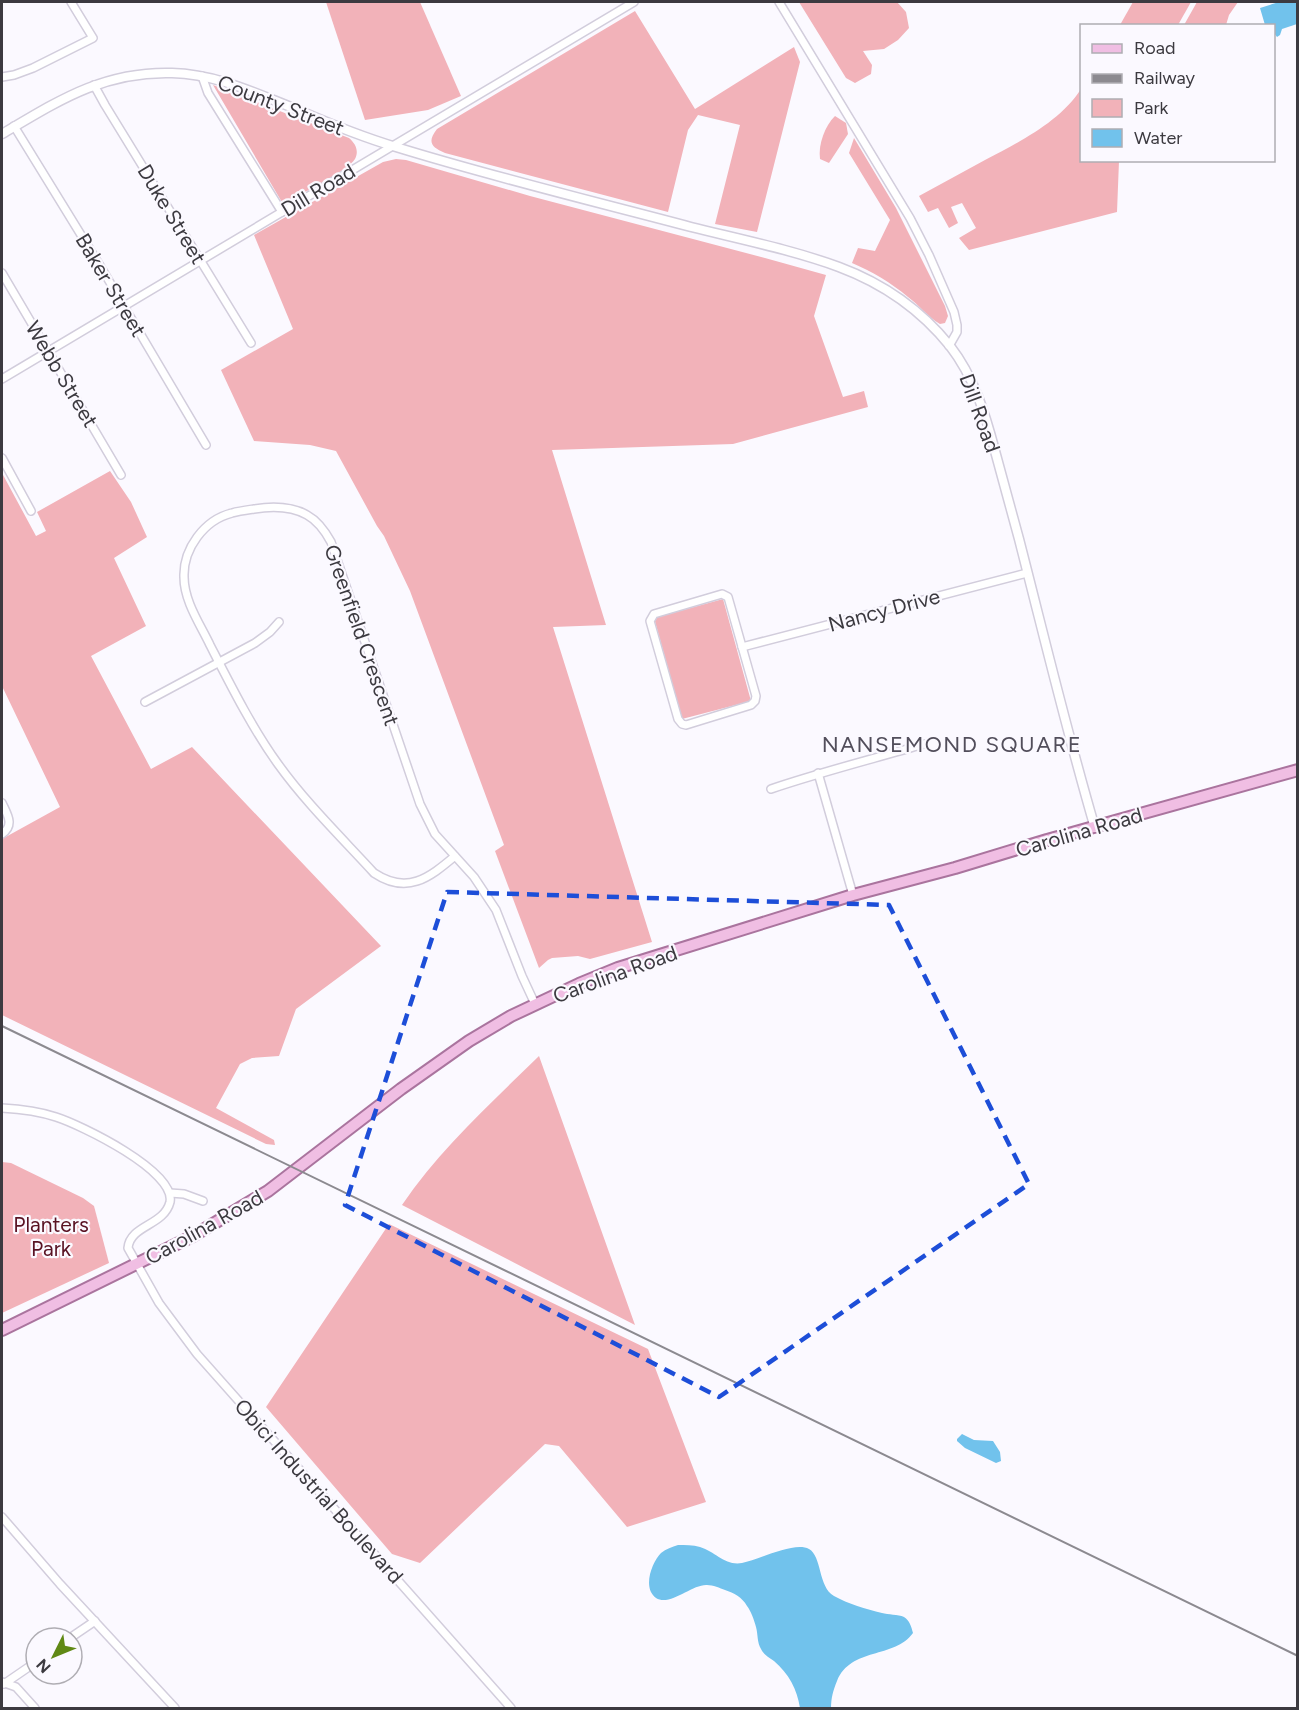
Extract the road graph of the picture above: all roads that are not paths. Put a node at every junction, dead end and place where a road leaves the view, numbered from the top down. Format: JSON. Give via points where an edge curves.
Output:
{"nodes":[{"id":1,"x":71,"y":2,"type":"edge"},
{"id":2,"x":634,"y":2,"type":"edge"},
{"id":3,"x":779,"y":2,"type":"edge"},
{"id":4,"x":202,"y":76,"type":"junction"},
{"id":5,"x":2,"y":77,"type":"edge"},
{"id":6,"x":94,"y":85,"type":"junction"},
{"id":7,"x":14,"y":126,"type":"junction"},
{"id":8,"x":2,"y":134,"type":"edge"},
{"id":9,"x":392,"y":146,"type":"junction"},
{"id":10,"x":282,"y":212,"type":"junction"},
{"id":11,"x":201,"y":260,"type":"junction"},
{"id":12,"x":2,"y":273,"type":"edge"},
{"id":13,"x":124,"y":306,"type":"junction"},
{"id":14,"x":250,"y":343,"type":"dead end"},
{"id":15,"x":949,"y":346,"type":"junction"},
{"id":16,"x":48,"y":351,"type":"junction"},
{"id":17,"x":2,"y":379,"type":"edge"},
{"id":18,"x":206,"y":446,"type":"dead end"},
{"id":19,"x":2,"y":458,"type":"edge"},
{"id":20,"x":121,"y":475,"type":"dead end"},
{"id":21,"x":31,"y":511,"type":"dead end"},
{"id":22,"x":1027,"y":573,"type":"junction"},
{"id":23,"x":279,"y":622,"type":"dead end"},
{"id":24,"x":742,"y":647,"type":"junction"},
{"id":25,"x":219,"y":662,"type":"junction"},
{"id":26,"x":145,"y":702,"type":"dead end"},
{"id":27,"x":924,"y":744,"type":"dead end"},
{"id":28,"x":1298,"y":770,"type":"edge"},
{"id":29,"x":818,"y":773,"type":"junction"},
{"id":30,"x":771,"y":789,"type":"dead end"},
{"id":31,"x":2,"y":803,"type":"edge"},
{"id":32,"x":1095,"y":828,"type":"junction"},
{"id":33,"x":2,"y":834,"type":"edge"},
{"id":34,"x":455,"y":856,"type":"junction"},
{"id":35,"x":853,"y":895,"type":"junction"},
{"id":36,"x":535,"y":1004,"type":"junction"},
{"id":37,"x":2,"y":1107,"type":"edge"},
{"id":38,"x":170,"y":1193,"type":"junction"},
{"id":39,"x":203,"y":1201,"type":"dead end"},
{"id":40,"x":138,"y":1264,"type":"junction"},
{"id":41,"x":2,"y":1330,"type":"edge"},
{"id":42,"x":2,"y":1516,"type":"edge"},
{"id":43,"x":95,"y":1621,"type":"junction"},
{"id":44,"x":84,"y":1628,"type":"edge"},
{"id":45,"x":24,"y":1670,"type":"edge"},
{"id":46,"x":3,"y":1684,"type":"edge"},
{"id":47,"x":35,"y":1708,"type":"edge"},
{"id":48,"x":175,"y":1708,"type":"edge"},
{"id":49,"x":511,"y":1708,"type":"edge"}],
"edges":[{"from":1,"to":5,"type":"street","via":[[93,38],[33,68]]},
{"from":2,"to":9,"type":"street","name":"Dill Road"},
{"from":3,"to":15,"type":"street","via":[[929,255],[956,318],[957,332]]},
{"from":4,"to":6,"type":"street","name":"County Street","via":[[158,73]]},
{"from":4,"to":9,"type":"street","name":"County Street"},
{"from":4,"to":10,"type":"street","via":[[208,93]]},
{"from":6,"to":7,"type":"street","name":"County Street"},
{"from":6,"to":11,"type":"street","name":"Duke Street"},
{"from":7,"to":8,"type":"street","name":"County Street"},
{"from":7,"to":13,"type":"street","name":"Baker Street"},
{"from":9,"to":10,"type":"street","name":"Dill Road"},
{"from":9,"to":15,"type":"street","name":"County Street","via":[[838,266],[900,299]]},
{"from":10,"to":11,"type":"street","name":"Dill Road"},
{"from":11,"to":13,"type":"street","name":"Dill Road"},
{"from":11,"to":14,"type":"street","name":"Duke Street"},
{"from":12,"to":16,"type":"street","name":"Webb Street"},
{"from":13,"to":16,"type":"street","name":"Dill Road"},
{"from":13,"to":18,"type":"street","name":"Baker Street"},
{"from":15,"to":22,"type":"street","name":"Dill Road","via":[[967,372],[984,410]]},
{"from":16,"to":17,"type":"street","name":"Dill Road"},
{"from":16,"to":20,"type":"street","name":"Webb Street"},
{"from":19,"to":21,"type":"street"},
{"from":22,"to":24,"type":"street","name":"Nancy Drive"},
{"from":22,"to":32,"type":"street","name":"Dill Road"},
{"from":23,"to":25,"type":"street","via":[[260,640]]},
{"from":24,"to":24,"type":"street","via":[[725,595],[651,617],[682,724],[755,701]]},
{"from":25,"to":26,"type":"street"},
{"from":25,"to":34,"type":"street","name":"Greenfield Crescent","via":[[277,763],[374,873],[408,884],[435,873]]},
{"from":25,"to":34,"type":"street","name":"Greenfield Crescent","via":[[192,608],[183,579],[186,559],[197,537],[213,521],[232,513],[277,507],[309,516],[332,542],[420,804],[435,834]]},
{"from":27,"to":29,"type":"street"},
{"from":28,"to":32,"type":"main road","name":"Carolina Road"},
{"from":29,"to":30,"type":"street"},
{"from":29,"to":35,"type":"street"},
{"from":31,"to":33,"type":"street","via":[[10,823]]},
{"from":32,"to":35,"type":"main road","name":"Carolina Road"},
{"from":34,"to":36,"type":"street","name":"Greenfield Crescent","via":[[496,910]]},
{"from":35,"to":36,"type":"main road","name":"Carolina Road","via":[[618,968]]},
{"from":36,"to":40,"type":"main road","name":"Carolina Road","via":[[443,1059],[253,1201]]},
{"from":37,"to":38,"type":"street","via":[[39,1112],[82,1128],[145,1165]]},
{"from":38,"to":39,"type":"street"},
{"from":38,"to":40,"type":"street","name":"Obici Industrial Boulevard","via":[[165,1212],[130,1237],[128,1248]]},
{"from":40,"to":41,"type":"main road","name":"Carolina Road"},
{"from":40,"to":49,"type":"street","name":"Obici Industrial Boulevard","via":[[159,1303],[197,1354]]},
{"from":42,"to":43,"type":"street"},
{"from":43,"to":44,"type":"street"},
{"from":43,"to":48,"type":"street"},
{"from":45,"to":46,"type":"street"},
{"from":46,"to":47,"type":"street","via":[[16,1687]]}]}
